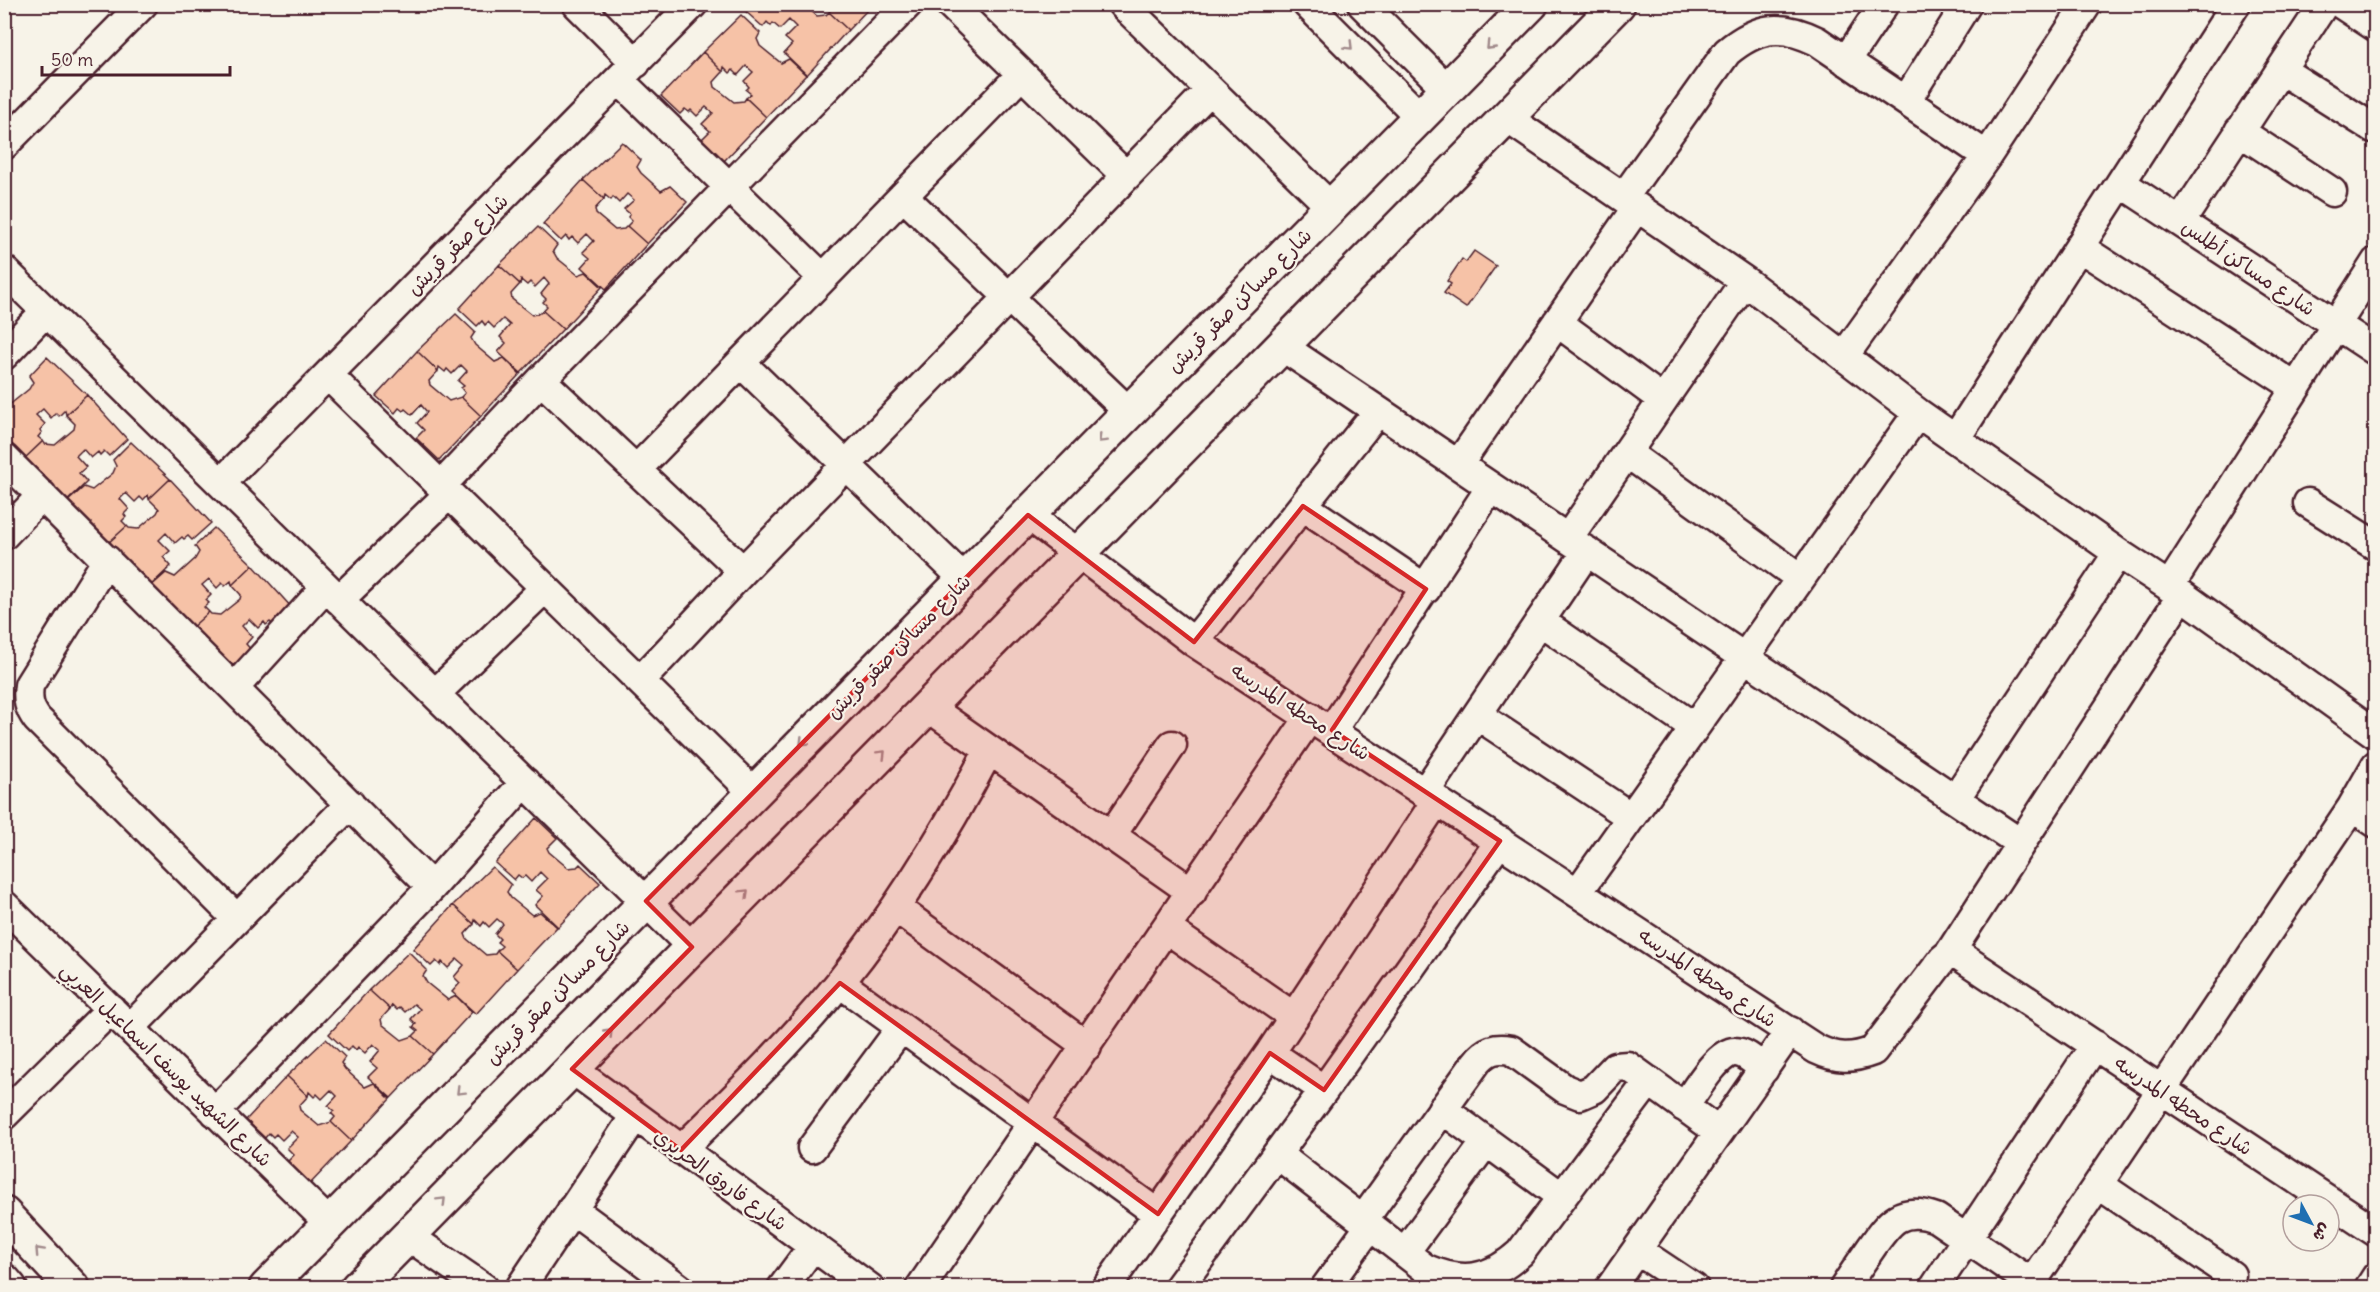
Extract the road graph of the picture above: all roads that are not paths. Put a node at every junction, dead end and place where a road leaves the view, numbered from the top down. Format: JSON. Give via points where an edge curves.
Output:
{"nodes":[{"id":1,"x":143,"y":4,"type":"edge"},
{"id":2,"x":577,"y":4,"type":"edge"},
{"id":3,"x":693,"y":4,"type":"edge"},
{"id":4,"x":908,"y":4,"type":"edge"},
{"id":5,"x":950,"y":4,"type":"edge"},
{"id":6,"x":1122,"y":4,"type":"edge"},
{"id":7,"x":1307,"y":4,"type":"edge"},
{"id":8,"x":1362,"y":4,"type":"edge"},
{"id":9,"x":1531,"y":4,"type":"edge"},
{"id":10,"x":1618,"y":4,"type":"edge"},
{"id":11,"x":1884,"y":4,"type":"edge"},
{"id":12,"x":1967,"y":4,"type":"edge"},
{"id":13,"x":2087,"y":4,"type":"edge"},
{"id":14,"x":2236,"y":4,"type":"edge"},
{"id":15,"x":2324,"y":4,"type":"edge"},
{"id":16,"x":2341,"y":4,"type":"edge"},
{"id":17,"x":2376,"y":27,"type":"edge"},
{"id":18,"x":1846,"y":61,"type":"junction"},
{"id":19,"x":2281,"y":70,"type":"junction"},
{"id":20,"x":627,"y":71,"type":"junction"},
{"id":21,"x":1021,"y":75,"type":"junction"},
{"id":22,"x":1210,"y":90,"type":"junction"},
{"id":23,"x":1448,"y":90,"type":"junction"},
{"id":24,"x":1906,"y":101,"type":"junction"},
{"id":25,"x":1420,"y":117,"type":"junction"},
{"id":26,"x":1507,"y":118,"type":"junction"},
{"id":27,"x":2373,"y":128,"type":"dead end"},
{"id":28,"x":2239,"y":131,"type":"junction"},
{"id":29,"x":4,"y":145,"type":"edge"},
{"id":30,"x":1987,"y":156,"type":"junction"},
{"id":31,"x":1126,"y":176,"type":"junction"},
{"id":32,"x":2121,"y":183,"type":"junction"},
{"id":33,"x":729,"y":188,"type":"junction"},
{"id":34,"x":2332,"y":192,"type":"dead end"},
{"id":35,"x":903,"y":196,"type":"junction"},
{"id":36,"x":1631,"y":202,"type":"junction"},
{"id":37,"x":1331,"y":207,"type":"junction"},
{"id":38,"x":2181,"y":221,"type":"junction"},
{"id":39,"x":2079,"y":247,"type":"junction"},
{"id":40,"x":2376,"y":262,"type":"edge"},
{"id":41,"x":4,"y":270,"type":"edge"},
{"id":42,"x":823,"y":278,"type":"junction"},
{"id":43,"x":1745,"y":281,"type":"junction"},
{"id":44,"x":1009,"y":297,"type":"junction"},
{"id":45,"x":46,"y":311,"type":"junction"},
{"id":46,"x":1557,"y":322,"type":"junction"},
{"id":47,"x":2336,"y":325,"type":"junction"},
{"id":48,"x":1283,"y":347,"type":"junction"},
{"id":49,"x":2376,"y":351,"type":"edge"},
{"id":50,"x":4,"y":355,"type":"edge"},
{"id":51,"x":1844,"y":356,"type":"junction"},
{"id":52,"x":741,"y":363,"type":"junction"},
{"id":53,"x":328,"y":375,"type":"junction"},
{"id":54,"x":541,"y":380,"type":"junction"},
{"id":55,"x":2295,"y":387,"type":"junction"},
{"id":56,"x":1663,"y":400,"type":"junction"},
{"id":57,"x":1378,"y":411,"type":"junction"},
{"id":58,"x":1129,"y":412,"type":"junction"},
{"id":59,"x":1918,"y":413,"type":"junction"},
{"id":60,"x":1956,"y":438,"type":"junction"},
{"id":61,"x":1627,"y":453,"type":"junction"},
{"id":62,"x":4,"y":458,"type":"edge"},
{"id":63,"x":846,"y":464,"type":"junction"},
{"id":64,"x":1458,"y":465,"type":"junction"},
{"id":65,"x":636,"y":470,"type":"junction"},
{"id":66,"x":221,"y":483,"type":"junction"},
{"id":67,"x":1491,"y":487,"type":"junction"},
{"id":68,"x":445,"y":490,"type":"junction"},
{"id":69,"x":42,"y":495,"type":"junction"},
{"id":70,"x":2308,"y":503,"type":"dead end"},
{"id":71,"x":1303,"y":506,"type":"junction"},
{"id":72,"x":1028,"y":515,"type":"junction"},
{"id":73,"x":4,"y":535,"type":"edge"},
{"id":74,"x":1578,"y":545,"type":"junction"},
{"id":75,"x":2376,"y":546,"type":"edge"},
{"id":76,"x":2118,"y":553,"type":"junction"},
{"id":77,"x":1078,"y":555,"type":"junction"},
{"id":78,"x":106,"y":560,"type":"junction"},
{"id":79,"x":742,"y":571,"type":"junction"},
{"id":80,"x":1800,"y":578,"type":"junction"},
{"id":81,"x":964,"y":579,"type":"junction"},
{"id":82,"x":545,"y":588,"type":"junction"},
{"id":83,"x":1426,"y":589,"type":"junction"},
{"id":84,"x":2175,"y":591,"type":"junction"},
{"id":85,"x":333,"y":593,"type":"junction"},
{"id":86,"x":1540,"y":621,"type":"junction"},
{"id":87,"x":1194,"y":642,"type":"junction"},
{"id":88,"x":1744,"y":657,"type":"junction"},
{"id":89,"x":640,"y":681,"type":"junction"},
{"id":90,"x":234,"y":688,"type":"junction"},
{"id":91,"x":435,"y":693,"type":"junction"},
{"id":92,"x":928,"y":707,"type":"junction"},
{"id":93,"x":1477,"y":715,"type":"junction"},
{"id":94,"x":1321,"y":723,"type":"junction"},
{"id":95,"x":1694,"y":728,"type":"junction"},
{"id":96,"x":2376,"y":734,"type":"edge"},
{"id":97,"x":1172,"y":745,"type":"dead end"},
{"id":98,"x":988,"y":752,"type":"junction"},
{"id":99,"x":2376,"y":765,"type":"edge"},
{"id":100,"x":525,"y":782,"type":"junction"},
{"id":101,"x":753,"y":792,"type":"junction"},
{"id":102,"x":1431,"y":796,"type":"junction"},
{"id":103,"x":1955,"y":799,"type":"junction"},
{"id":104,"x":350,"y":804,"type":"junction"},
{"id":105,"x":2352,"y":807,"type":"junction"},
{"id":106,"x":1631,"y":817,"type":"junction"},
{"id":107,"x":2376,"y":823,"type":"edge"},
{"id":108,"x":1111,"y":836,"type":"junction"},
{"id":109,"x":1500,"y":841,"type":"junction"},
{"id":110,"x":2020,"y":843,"type":"junction"},
{"id":111,"x":432,"y":887,"type":"junction"},
{"id":112,"x":1192,"y":892,"type":"junction"},
{"id":113,"x":1578,"y":892,"type":"junction"},
{"id":114,"x":646,"y":901,"type":"junction"},
{"id":115,"x":4,"y":905,"type":"edge"},
{"id":116,"x":896,"y":908,"type":"junction"},
{"id":117,"x":237,"y":919,"type":"junction"},
{"id":118,"x":1167,"y":928,"type":"junction"},
{"id":119,"x":692,"y":947,"type":"junction"},
{"id":120,"x":1949,"y":954,"type":"junction"},
{"id":121,"x":840,"y":983,"type":"junction"},
{"id":122,"x":1294,"y":1017,"type":"junction"},
{"id":123,"x":120,"y":1018,"type":"junction"},
{"id":124,"x":901,"y":1028,"type":"junction"},
{"id":125,"x":1790,"y":1031,"type":"junction"},
{"id":126,"x":1087,"y":1046,"type":"junction"},
{"id":127,"x":2095,"y":1046,"type":"junction"},
{"id":128,"x":1270,"y":1053,"type":"junction"},
{"id":129,"x":572,"y":1069,"type":"junction"},
{"id":130,"x":1764,"y":1069,"type":"junction"},
{"id":131,"x":1649,"y":1081,"type":"junction"},
{"id":132,"x":1324,"y":1090,"type":"junction"},
{"id":133,"x":2162,"y":1090,"type":"junction"},
{"id":134,"x":1684,"y":1107,"type":"junction"},
{"id":135,"x":1442,"y":1109,"type":"junction"},
{"id":136,"x":215,"y":1112,"type":"junction"},
{"id":137,"x":4,"y":1115,"type":"edge"},
{"id":138,"x":635,"y":1116,"type":"junction"},
{"id":139,"x":1033,"y":1124,"type":"junction"},
{"id":140,"x":1719,"y":1132,"type":"junction"},
{"id":141,"x":1486,"y":1142,"type":"junction"},
{"id":142,"x":812,"y":1148,"type":"dead end"},
{"id":143,"x":681,"y":1150,"type":"junction"},
{"id":144,"x":1277,"y":1154,"type":"junction"},
{"id":145,"x":2098,"y":1184,"type":"junction"},
{"id":146,"x":1562,"y":1197,"type":"junction"},
{"id":147,"x":572,"y":1209,"type":"junction"},
{"id":148,"x":4,"y":1214,"type":"edge"},
{"id":149,"x":1158,"y":1214,"type":"junction"},
{"id":150,"x":329,"y":1223,"type":"junction"},
{"id":151,"x":1366,"y":1223,"type":"junction"},
{"id":152,"x":2376,"y":1232,"type":"edge"},
{"id":153,"x":408,"y":1236,"type":"junction"},
{"id":154,"x":1966,"y":1239,"type":"junction"},
{"id":155,"x":813,"y":1246,"type":"junction"},
{"id":156,"x":1637,"y":1250,"type":"junction"},
{"id":157,"x":1414,"y":1270,"type":"edge"},
{"id":158,"x":2231,"y":1275,"type":"dead end"},
{"id":159,"x":2376,"y":1277,"type":"edge"},
{"id":160,"x":650,"y":1279,"type":"edge"},
{"id":161,"x":4,"y":1281,"type":"edge"},
{"id":162,"x":2033,"y":1286,"type":"edge"},
{"id":163,"x":10,"y":1287,"type":"edge"},
{"id":164,"x":73,"y":1287,"type":"edge"},
{"id":165,"x":266,"y":1287,"type":"edge"},
{"id":166,"x":357,"y":1287,"type":"edge"},
{"id":167,"x":484,"y":1287,"type":"edge"},
{"id":168,"x":520,"y":1287,"type":"edge"},
{"id":169,"x":679,"y":1287,"type":"edge"},
{"id":170,"x":782,"y":1287,"type":"edge"},
{"id":171,"x":870,"y":1287,"type":"edge"},
{"id":172,"x":920,"y":1287,"type":"edge"},
{"id":173,"x":1106,"y":1287,"type":"edge"},
{"id":174,"x":1178,"y":1287,"type":"edge"},
{"id":175,"x":1324,"y":1287,"type":"edge"},
{"id":176,"x":1610,"y":1287,"type":"edge"},
{"id":177,"x":1694,"y":1287,"type":"edge"},
{"id":178,"x":1844,"y":1287,"type":"edge"},
{"id":179,"x":1934,"y":1287,"type":"edge"},
{"id":180,"x":2368,"y":1287,"type":"edge"}],
"edges":[{"from":1,"to":29,"type":"street"},
{"from":2,"to":20,"type":"street"},
{"from":3,"to":20,"type":"street","name":"شارع صقر قريش"},
{"from":4,"to":33,"type":"street"},
{"from":5,"to":21,"type":"street"},
{"from":6,"to":22,"type":"street"},
{"from":7,"to":25,"type":"street","one_way":true},
{"from":8,"to":23,"type":"street"},
{"from":9,"to":23,"type":"street","name":"شارع مساكن صقر قريش","one_way":true},
{"from":10,"to":26,"type":"street"},
{"from":11,"to":18,"type":"street"},
{"from":12,"to":24,"type":"street"},
{"from":13,"to":30,"type":"street"},
{"from":14,"to":32,"type":"street"},
{"from":15,"to":19,"type":"street"},
{"from":16,"to":17,"type":"street"},
{"from":18,"to":24,"type":"street"},
{"from":18,"to":36,"type":"street","via":[[1799,32],[1780,29],[1742,40],[1727,52]]},
{"from":19,"to":27,"type":"street"},
{"from":19,"to":28,"type":"street"},
{"from":20,"to":33,"type":"street"},
{"from":20,"to":53,"type":"street","name":"شارع صقر قريش"},
{"from":21,"to":31,"type":"street"},
{"from":21,"to":35,"type":"street"},
{"from":22,"to":31,"type":"street"},
{"from":22,"to":37,"type":"street"},
{"from":23,"to":25,"type":"street","name":"شارع مساكن صقر قريش"},
{"from":24,"to":30,"type":"street"},
{"from":25,"to":37,"type":"street","name":"شارع مساكن صقر قريش"},
{"from":26,"to":36,"type":"street"},
{"from":26,"to":48,"type":"street"},
{"from":28,"to":34,"type":"street"},
{"from":28,"to":38,"type":"street"},
{"from":30,"to":51,"type":"street"},
{"from":31,"to":44,"type":"street"},
{"from":32,"to":38,"type":"street","name":"شارع مساكن أطلس"},
{"from":32,"to":39,"type":"street"},
{"from":33,"to":42,"type":"street"},
{"from":33,"to":54,"type":"street"},
{"from":35,"to":42,"type":"street"},
{"from":35,"to":44,"type":"street"},
{"from":36,"to":43,"type":"street"},
{"from":36,"to":46,"type":"street"},
{"from":37,"to":58,"type":"street","name":"شارع مساكن صقر قريش"},
{"from":38,"to":47,"type":"street","name":"شارع مساكن أطلس"},
{"from":39,"to":55,"type":"street"},
{"from":39,"to":60,"type":"street"},
{"from":40,"to":47,"type":"street"},
{"from":41,"to":45,"type":"street"},
{"from":42,"to":52,"type":"street"},
{"from":43,"to":51,"type":"street"},
{"from":43,"to":56,"type":"street"},
{"from":44,"to":58,"type":"street"},
{"from":44,"to":63,"type":"street"},
{"from":45,"to":50,"type":"street"},
{"from":45,"to":66,"type":"street"},
{"from":46,"to":56,"type":"street"},
{"from":46,"to":64,"type":"street"},
{"from":47,"to":49,"type":"street","name":"شارع مساكن أطلس"},
{"from":47,"to":55,"type":"street"},
{"from":48,"to":57,"type":"street"},
{"from":48,"to":77,"type":"street"},
{"from":51,"to":59,"type":"street"},
{"from":52,"to":63,"type":"street"},
{"from":52,"to":65,"type":"street"},
{"from":53,"to":66,"type":"street","name":"شارع صقر قريش"},
{"from":53,"to":68,"type":"street"},
{"from":54,"to":65,"type":"street"},
{"from":54,"to":68,"type":"street"},
{"from":55,"to":84,"type":"street"},
{"from":56,"to":61,"type":"street"},
{"from":57,"to":64,"type":"street"},
{"from":57,"to":71,"type":"street"},
{"from":58,"to":72,"type":"street","name":"شارع مساكن صقر قريش","one_way":true},
{"from":59,"to":60,"type":"street"},
{"from":59,"to":80,"type":"street"},
{"from":60,"to":76,"type":"street"},
{"from":61,"to":74,"type":"street"},
{"from":61,"to":80,"type":"street"},
{"from":62,"to":69,"type":"street"},
{"from":63,"to":79,"type":"street"},
{"from":63,"to":81,"type":"street"},
{"from":64,"to":67,"type":"street"},
{"from":65,"to":79,"type":"street"},
{"from":66,"to":85,"type":"street"},
{"from":67,"to":74,"type":"street"},
{"from":67,"to":83,"type":"street"},
{"from":68,"to":82,"type":"street"},
{"from":68,"to":85,"type":"street"},
{"from":69,"to":73,"type":"street"},
{"from":69,"to":78,"type":"street"},
{"from":70,"to":75,"type":"street"},
{"from":71,"to":83,"type":"street"},
{"from":71,"to":87,"type":"street"},
{"from":72,"to":77,"type":"street","name":"شارع محطه المدرسه"},
{"from":72,"to":81,"type":"street","name":"شارع مساكن صقر قريش"},
{"from":74,"to":86,"type":"street"},
{"from":74,"to":88,"type":"street"},
{"from":76,"to":84,"type":"street"},
{"from":76,"to":103,"type":"street"},
{"from":77,"to":87,"type":"street","name":"شارع محطه المدرسه"},
{"from":77,"to":92,"type":"street"},
{"from":78,"to":90,"type":"street"},
{"from":78,"to":117,"type":"street","via":[[29,686],[30,710]]},
{"from":79,"to":89,"type":"street"},
{"from":80,"to":88,"type":"street"},
{"from":81,"to":101,"type":"street","name":"شارع مساكن صقر قريش","one_way":true},
{"from":82,"to":89,"type":"street"},
{"from":82,"to":91,"type":"street"},
{"from":83,"to":94,"type":"street"},
{"from":84,"to":96,"type":"street"},
{"from":84,"to":110,"type":"street"},
{"from":85,"to":90,"type":"street"},
{"from":85,"to":91,"type":"street"},
{"from":86,"to":93,"type":"street"},
{"from":86,"to":95,"type":"street"},
{"from":87,"to":94,"type":"street","name":"شارع محطه المدرسه"},
{"from":88,"to":95,"type":"street"},
{"from":88,"to":103,"type":"street"},
{"from":89,"to":101,"type":"street"},
{"from":90,"to":104,"type":"street"},
{"from":91,"to":100,"type":"street"},
{"from":92,"to":98,"type":"street"},
{"from":119,"to":92,"type":"street","one_way":true},
{"from":93,"to":102,"type":"street"},
{"from":93,"to":106,"type":"street"},
{"from":94,"to":102,"type":"street","name":"شارع محطه المدرسه"},
{"from":94,"to":112,"type":"street"},
{"from":95,"to":106,"type":"street"},
{"from":97,"to":108,"type":"street"},
{"from":98,"to":108,"type":"street"},
{"from":98,"to":116,"type":"street","via":[[955,814]]},
{"from":99,"to":105,"type":"street"},
{"from":100,"to":111,"type":"street"},
{"from":100,"to":114,"type":"street"},
{"from":101,"to":114,"type":"street","name":"شارع مساكن صقر قريش"},
{"from":102,"to":109,"type":"street","name":"شارع محطه المدرسه"},
{"from":102,"to":122,"type":"street"},
{"from":103,"to":110,"type":"street"},
{"from":104,"to":111,"type":"street"},
{"from":104,"to":117,"type":"street"},
{"from":105,"to":107,"type":"street"},
{"from":105,"to":133,"type":"street"},
{"from":106,"to":113,"type":"street"},
{"from":108,"to":112,"type":"street"},
{"from":109,"to":113,"type":"street","name":"شارع محطه المدرسه"},
{"from":109,"to":132,"type":"street"},
{"from":110,"to":120,"type":"street"},
{"from":111,"to":136,"type":"street"},
{"from":112,"to":118,"type":"street"},
{"from":113,"to":125,"type":"street","name":"شارع محطه المدرسه"},
{"from":114,"to":119,"type":"street"},
{"from":114,"to":150,"type":"street","name":"شارع مساكن صقر قريش","one_way":true},
{"from":115,"to":123,"type":"street","name":"شارع الشهيد يوسف اسماعيل العربي"},
{"from":116,"to":121,"type":"street"},
{"from":116,"to":126,"type":"street"},
{"from":117,"to":123,"type":"street"},
{"from":118,"to":122,"type":"street"},
{"from":118,"to":126,"type":"street"},
{"from":129,"to":119,"type":"street","one_way":true},
{"from":120,"to":125,"type":"street","name":"شارع محطه المدرسه","via":[[1873,1050],[1859,1056],[1830,1056]]},
{"from":120,"to":127,"type":"street","name":"شارع محطه المدرسه","via":[[1963,957]]},
{"from":121,"to":124,"type":"street"},
{"from":121,"to":143,"type":"street","via":[[792,1038]]},
{"from":122,"to":128,"type":"street"},
{"from":123,"to":136,"type":"street","name":"شارع الشهيد يوسف اسماعيل العربي"},
{"from":123,"to":137,"type":"street"},
{"from":124,"to":139,"type":"street"},
{"from":124,"to":142,"type":"street"},
{"from":125,"to":130,"type":"street"},
{"from":126,"to":139,"type":"street"},
{"from":127,"to":133,"type":"street","name":"شارع محطه المدرسه"},
{"from":127,"to":154,"type":"street"},
{"from":128,"to":132,"type":"street"},
{"from":128,"to":149,"type":"street"},
{"from":129,"to":138,"type":"street","name":"شارع فاروق الحريري"},
{"from":153,"to":129,"type":"street","one_way":true},
{"from":130,"to":134,"type":"street","via":[[1743,1054],[1723,1056]]},
{"from":130,"to":140,"type":"street"},
{"from":131,"to":134,"type":"street"},
{"from":131,"to":135,"type":"street","via":[[1622,1065],[1588,1093],[1572,1093],[1520,1055],[1501,1048],[1483,1055]]},
{"from":131,"to":146,"type":"street"},
{"from":132,"to":144,"type":"street"},
{"from":133,"to":145,"type":"street"},
{"from":133,"to":152,"type":"street","name":"شارع محطه المدرسه"},
{"from":134,"to":140,"type":"street"},
{"from":135,"to":141,"type":"street"},
{"from":135,"to":151,"type":"street"},
{"from":136,"to":150,"type":"street","name":"شارع الشهيد يوسف اسماعيل العربي"},
{"from":138,"to":143,"type":"street","name":"شارع فاروق الحريري"},
{"from":138,"to":147,"type":"street"},
{"from":139,"to":149,"type":"street"},
{"from":139,"to":172,"type":"street"},
{"from":140,"to":156,"type":"street"},
{"from":141,"to":146,"type":"street"},
{"from":141,"to":157,"type":"street"},
{"from":143,"to":155,"type":"street","name":"شارع فاروق الحريري"},
{"from":144,"to":151,"type":"street"},
{"from":144,"to":174,"type":"street"},
{"from":145,"to":158,"type":"street"},
{"from":145,"to":162,"type":"street"},
{"from":146,"to":157,"type":"street","via":[[1520,1253],[1492,1273],[1459,1279]]},
{"from":147,"to":160,"type":"street"},
{"from":147,"to":168,"type":"street"},
{"from":164,"to":148,"type":"street","one_way":true},
{"from":149,"to":173,"type":"street"},
{"from":150,"to":165,"type":"street","name":"شارع مساكن صقر قريش"},
{"from":151,"to":157,"type":"street"},
{"from":151,"to":175,"type":"street"},
{"from":153,"to":166,"type":"street"},
{"from":153,"to":167,"type":"street"},
{"from":154,"to":162,"type":"street"},
{"from":154,"to":178,"type":"street","via":[[1936,1218],[1910,1213],[1898,1217],[1887,1224]]},
{"from":154,"to":179,"type":"street"},
{"from":155,"to":170,"type":"street"},
{"from":155,"to":171,"type":"street","name":"شارع فاروق الحريري"},
{"from":156,"to":176,"type":"street"},
{"from":156,"to":177,"type":"street"},
{"from":159,"to":180,"type":"street"},
{"from":160,"to":169,"type":"street"},
{"from":161,"to":163,"type":"street"}]}
